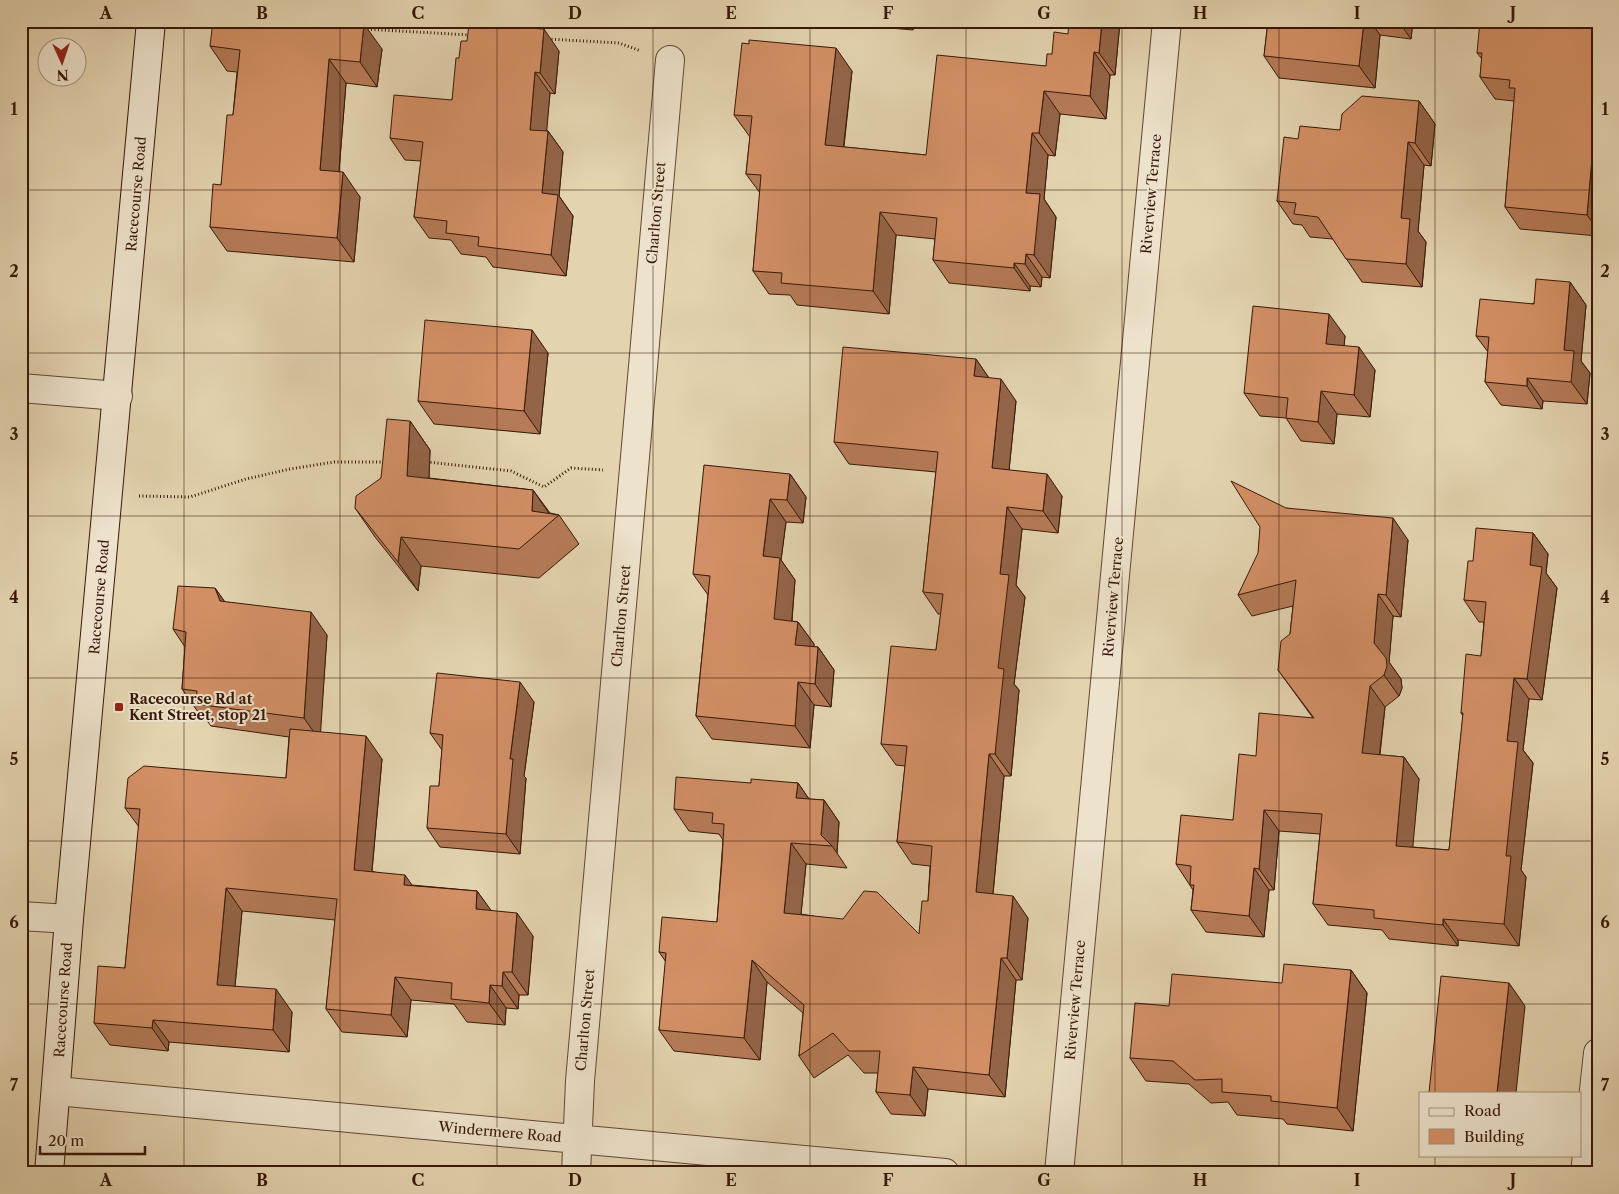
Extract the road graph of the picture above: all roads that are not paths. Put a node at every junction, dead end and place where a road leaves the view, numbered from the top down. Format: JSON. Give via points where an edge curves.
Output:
{"nodes":[{"id":1,"x":151,"y":21,"type":"edge"},
{"id":2,"x":1167,"y":21,"type":"edge"},
{"id":3,"x":670,"y":60,"type":"road end"},
{"id":4,"x":21,"y":388,"type":"edge"},
{"id":5,"x":118,"y":396,"type":"junction"},
{"id":6,"x":21,"y":916,"type":"edge"},
{"id":7,"x":69,"y":920,"type":"junction"},
{"id":8,"x":1598,"y":1053,"type":"edge"},
{"id":9,"x":56,"y":1091,"type":"junction"},
{"id":10,"x":576,"y":1139,"type":"junction"},
{"id":11,"x":49,"y":1173,"type":"edge"},
{"id":12,"x":576,"y":1173,"type":"edge"},
{"id":13,"x":945,"y":1173,"type":"edge"},
{"id":14,"x":1059,"y":1173,"type":"edge"},
{"id":15,"x":1585,"y":1173,"type":"edge"}],
"edges":[{"from":1,"to":5,"type":"street","name":"Racecourse Road"},
{"from":2,"to":14,"type":"street","name":"Riverview Terrace"},
{"from":3,"to":10,"type":"street","name":"Charlton Street"},
{"from":4,"to":5,"type":"street"},
{"from":5,"to":7,"type":"street","name":"Racecourse Road"},
{"from":6,"to":7,"type":"street"},
{"from":7,"to":9,"type":"street","name":"Racecourse Road"},
{"from":8,"to":15,"type":"street"},
{"from":9,"to":10,"type":"street","name":"Windermere Road"},
{"from":9,"to":11,"type":"street","name":"Racecourse Road"},
{"from":10,"to":12,"type":"street","name":"Charlton Street"},
{"from":10,"to":13,"type":"street","name":"Windermere Road"}]}
